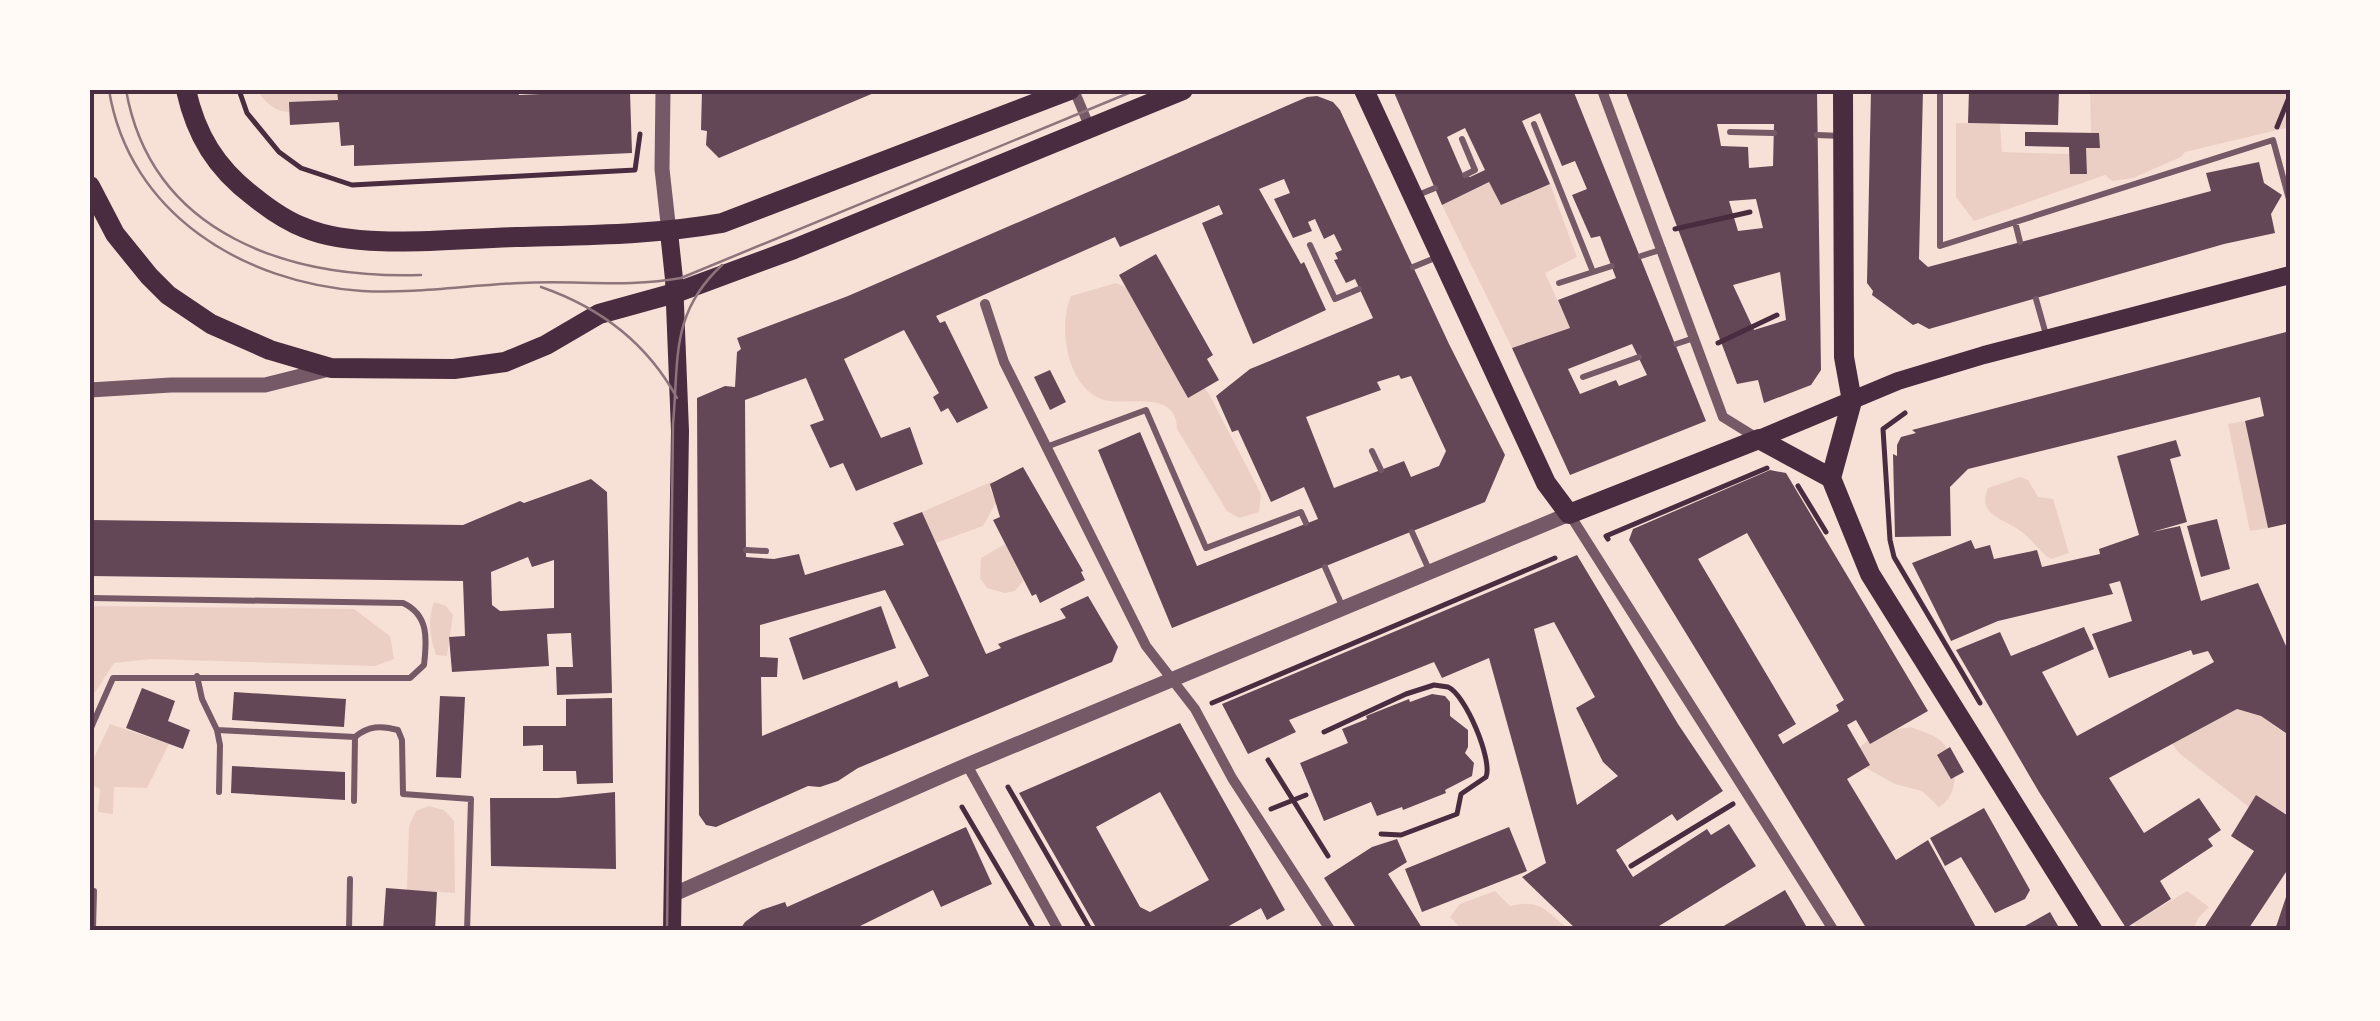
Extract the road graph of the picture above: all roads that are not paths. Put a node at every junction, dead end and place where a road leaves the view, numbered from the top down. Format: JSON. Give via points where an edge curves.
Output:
{"nodes":[{"id":1,"x":186,"y":90,"type":"edge"},
{"id":2,"x":663,"y":90,"type":"edge"},
{"id":3,"x":1072,"y":90,"type":"edge"},
{"id":4,"x":1183,"y":90,"type":"edge"},
{"id":5,"x":1364,"y":90,"type":"edge"},
{"id":6,"x":1602,"y":90,"type":"edge"},
{"id":7,"x":1843,"y":90,"type":"edge"},
{"id":8,"x":1940,"y":90,"type":"edge"},
{"id":9,"x":1534,"y":124,"type":"dead end"},
{"id":10,"x":1090,"y":129,"type":"junction"},
{"id":11,"x":1730,"y":132,"type":"dead end"},
{"id":12,"x":1774,"y":133,"type":"dead end"},
{"id":13,"x":1818,"y":135,"type":"dead end"},
{"id":14,"x":1843,"y":136,"type":"junction"},
{"id":15,"x":1462,"y":139,"type":"dead end"},
{"id":16,"x":1465,"y":175,"type":"dead end"},
{"id":17,"x":90,"y":186,"type":"edge"},
{"id":18,"x":1434,"y":188,"type":"dead end"},
{"id":19,"x":1412,"y":197,"type":"junction"},
{"id":20,"x":2290,"y":202,"type":"edge"},
{"id":21,"x":2014,"y":222,"type":"junction"},
{"id":22,"x":669,"y":232,"type":"junction"},
{"id":23,"x":2020,"y":242,"type":"dead end"},
{"id":24,"x":1310,"y":245,"type":"dead end"},
{"id":25,"x":1663,"y":248,"type":"junction"},
{"id":26,"x":1440,"y":256,"type":"junction"},
{"id":27,"x":1641,"y":256,"type":"dead end"},
{"id":28,"x":1612,"y":266,"type":"dead end"},
{"id":29,"x":1413,"y":267,"type":"dead end"},
{"id":30,"x":1593,"y":272,"type":"junction"},
{"id":31,"x":2290,"y":275,"type":"edge"},
{"id":32,"x":1559,"y":283,"type":"dead end"},
{"id":33,"x":1360,"y":289,"type":"dead end"},
{"id":34,"x":675,"y":293,"type":"junction"},
{"id":35,"x":2036,"y":299,"type":"dead end"},
{"id":36,"x":986,"y":304,"type":"dead end"},
{"id":37,"x":1695,"y":338,"type":"junction"},
{"id":38,"x":2048,"y":340,"type":"junction"},
{"id":39,"x":1676,"y":344,"type":"dead end"},
{"id":40,"x":1639,"y":358,"type":"dead end"},
{"id":41,"x":331,"y":368,"type":"junction"},
{"id":42,"x":1583,"y":376,"type":"dead end"},
{"id":43,"x":90,"y":390,"type":"edge"},
{"id":44,"x":1852,"y":401,"type":"junction"},
{"id":45,"x":1759,"y":439,"type":"junction"},
{"id":46,"x":1046,"y":447,"type":"junction"},
{"id":47,"x":1372,"y":452,"type":"dead end"},
{"id":48,"x":1381,"y":470,"type":"dead end"},
{"id":49,"x":1831,"y":478,"type":"junction"},
{"id":50,"x":1569,"y":514,"type":"junction"},
{"id":51,"x":1306,"y":524,"type":"dead end"},
{"id":52,"x":1412,"y":532,"type":"dead end"},
{"id":53,"x":746,"y":550,"type":"dead end"},
{"id":54,"x":766,"y":550,"type":"dead end"},
{"id":55,"x":1325,"y":567,"type":"dead end"},
{"id":56,"x":1431,"y":573,"type":"junction"},
{"id":57,"x":90,"y":598,"type":"edge"},
{"id":58,"x":1344,"y":609,"type":"junction"},
{"id":59,"x":197,"y":676,"type":"junction"},
{"id":60,"x":1171,"y":680,"type":"junction"},
{"id":61,"x":90,"y":730,"type":"edge"},
{"id":62,"x":217,"y":730,"type":"junction"},
{"id":63,"x":355,"y":737,"type":"junction"},
{"id":64,"x":967,"y":765,"type":"junction"},
{"id":65,"x":219,"y":792,"type":"dead end"},
{"id":66,"x":354,"y":801,"type":"dead end"},
{"id":67,"x":350,"y":879,"type":"dead end"},
{"id":68,"x":90,"y":891,"type":"edge"},
{"id":69,"x":672,"y":895,"type":"junction"},
{"id":70,"x":92,"y":928,"type":"edge"},
{"id":71,"x":130,"y":931,"type":"edge"},
{"id":72,"x":349,"y":931,"type":"edge"},
{"id":73,"x":467,"y":931,"type":"edge"},
{"id":74,"x":672,"y":931,"type":"edge"},
{"id":75,"x":1059,"y":931,"type":"edge"},
{"id":76,"x":1331,"y":931,"type":"edge"},
{"id":77,"x":1834,"y":931,"type":"edge"},
{"id":78,"x":2093,"y":931,"type":"edge"}],
"edges":[{"from":1,"to":22,"type":"main road","via":[[196,128],[226,176],[306,229],[397,240]]},
{"from":2,"to":22,"type":"street"},
{"from":3,"to":10,"type":"street"},
{"from":3,"to":22,"type":"main road","via":[[722,224]]},
{"from":4,"to":10,"type":"main road"},
{"from":5,"to":19,"type":"main road"},
{"from":6,"to":25,"type":"street"},
{"from":7,"to":14,"type":"main road"},
{"from":8,"to":21,"type":"lane","via":[[1940,246]]},
{"from":9,"to":30,"type":"lane"},
{"from":10,"to":34,"type":"main road"},
{"from":11,"to":12,"type":"lane"},
{"from":13,"to":14,"type":"lane"},
{"from":14,"to":44,"type":"main road","via":[[1844,357]]},
{"from":15,"to":16,"type":"lane","via":[[1475,170]]},
{"from":17,"to":41,"type":"main road","via":[[131,256],[166,293],[250,342]]},
{"from":18,"to":19,"type":"lane"},
{"from":19,"to":26,"type":"main road"},
{"from":20,"to":21,"type":"lane","via":[[2273,140]]},
{"from":21,"to":23,"type":"lane"},
{"from":22,"to":34,"type":"main road"},
{"from":24,"to":33,"type":"lane","via":[[1335,299]]},
{"from":25,"to":27,"type":"lane"},
{"from":25,"to":37,"type":"street"},
{"from":26,"to":29,"type":"lane"},
{"from":26,"to":50,"type":"main road","via":[[1546,482]]},
{"from":28,"to":30,"type":"lane"},
{"from":30,"to":32,"type":"lane"},
{"from":31,"to":38,"type":"main road"},
{"from":34,"to":41,"type":"main road","via":[[598,314],[505,362],[454,369]]},
{"from":34,"to":69,"type":"main road","via":[[683,548]]},
{"from":35,"to":38,"type":"lane"},
{"from":36,"to":46,"type":"street","via":[[1004,362]]},
{"from":37,"to":39,"type":"lane"},
{"from":37,"to":45,"type":"street","via":[[1723,417]]},
{"from":38,"to":44,"type":"main road","via":[[1898,381]]},
{"from":40,"to":42,"type":"lane"},
{"from":41,"to":43,"type":"street","via":[[265,386]]},
{"from":44,"to":45,"type":"main road"},
{"from":44,"to":49,"type":"main road"},
{"from":45,"to":49,"type":"main road"},
{"from":45,"to":50,"type":"main road"},
{"from":46,"to":51,"type":"lane","via":[[1146,410],[1206,548],[1301,512]]},
{"from":46,"to":60,"type":"street","via":[[1146,646]]},
{"from":47,"to":48,"type":"lane"},
{"from":49,"to":78,"type":"main road","via":[[1870,574]]},
{"from":50,"to":56,"type":"street"},
{"from":50,"to":77,"type":"street"},
{"from":52,"to":56,"type":"lane"},
{"from":53,"to":54,"type":"lane"},
{"from":55,"to":58,"type":"lane"},
{"from":56,"to":58,"type":"street"},
{"from":57,"to":59,"type":"lane","via":[[403,603],[423,619],[424,665],[410,678]]},
{"from":58,"to":60,"type":"street"},
{"from":59,"to":61,"type":"lane","via":[[113,678]]},
{"from":59,"to":62,"type":"lane"},
{"from":60,"to":64,"type":"street"},
{"from":60,"to":76,"type":"street"},
{"from":62,"to":63,"type":"lane"},
{"from":62,"to":65,"type":"lane"},
{"from":63,"to":66,"type":"lane"},
{"from":63,"to":73,"type":"lane","via":[[376,726],[398,730],[403,794],[471,799]]},
{"from":64,"to":69,"type":"street"},
{"from":64,"to":75,"type":"street"},
{"from":67,"to":72,"type":"lane"},
{"from":68,"to":70,"type":"lane"},
{"from":69,"to":74,"type":"main road"},
{"from":70,"to":71,"type":"lane"}]}
